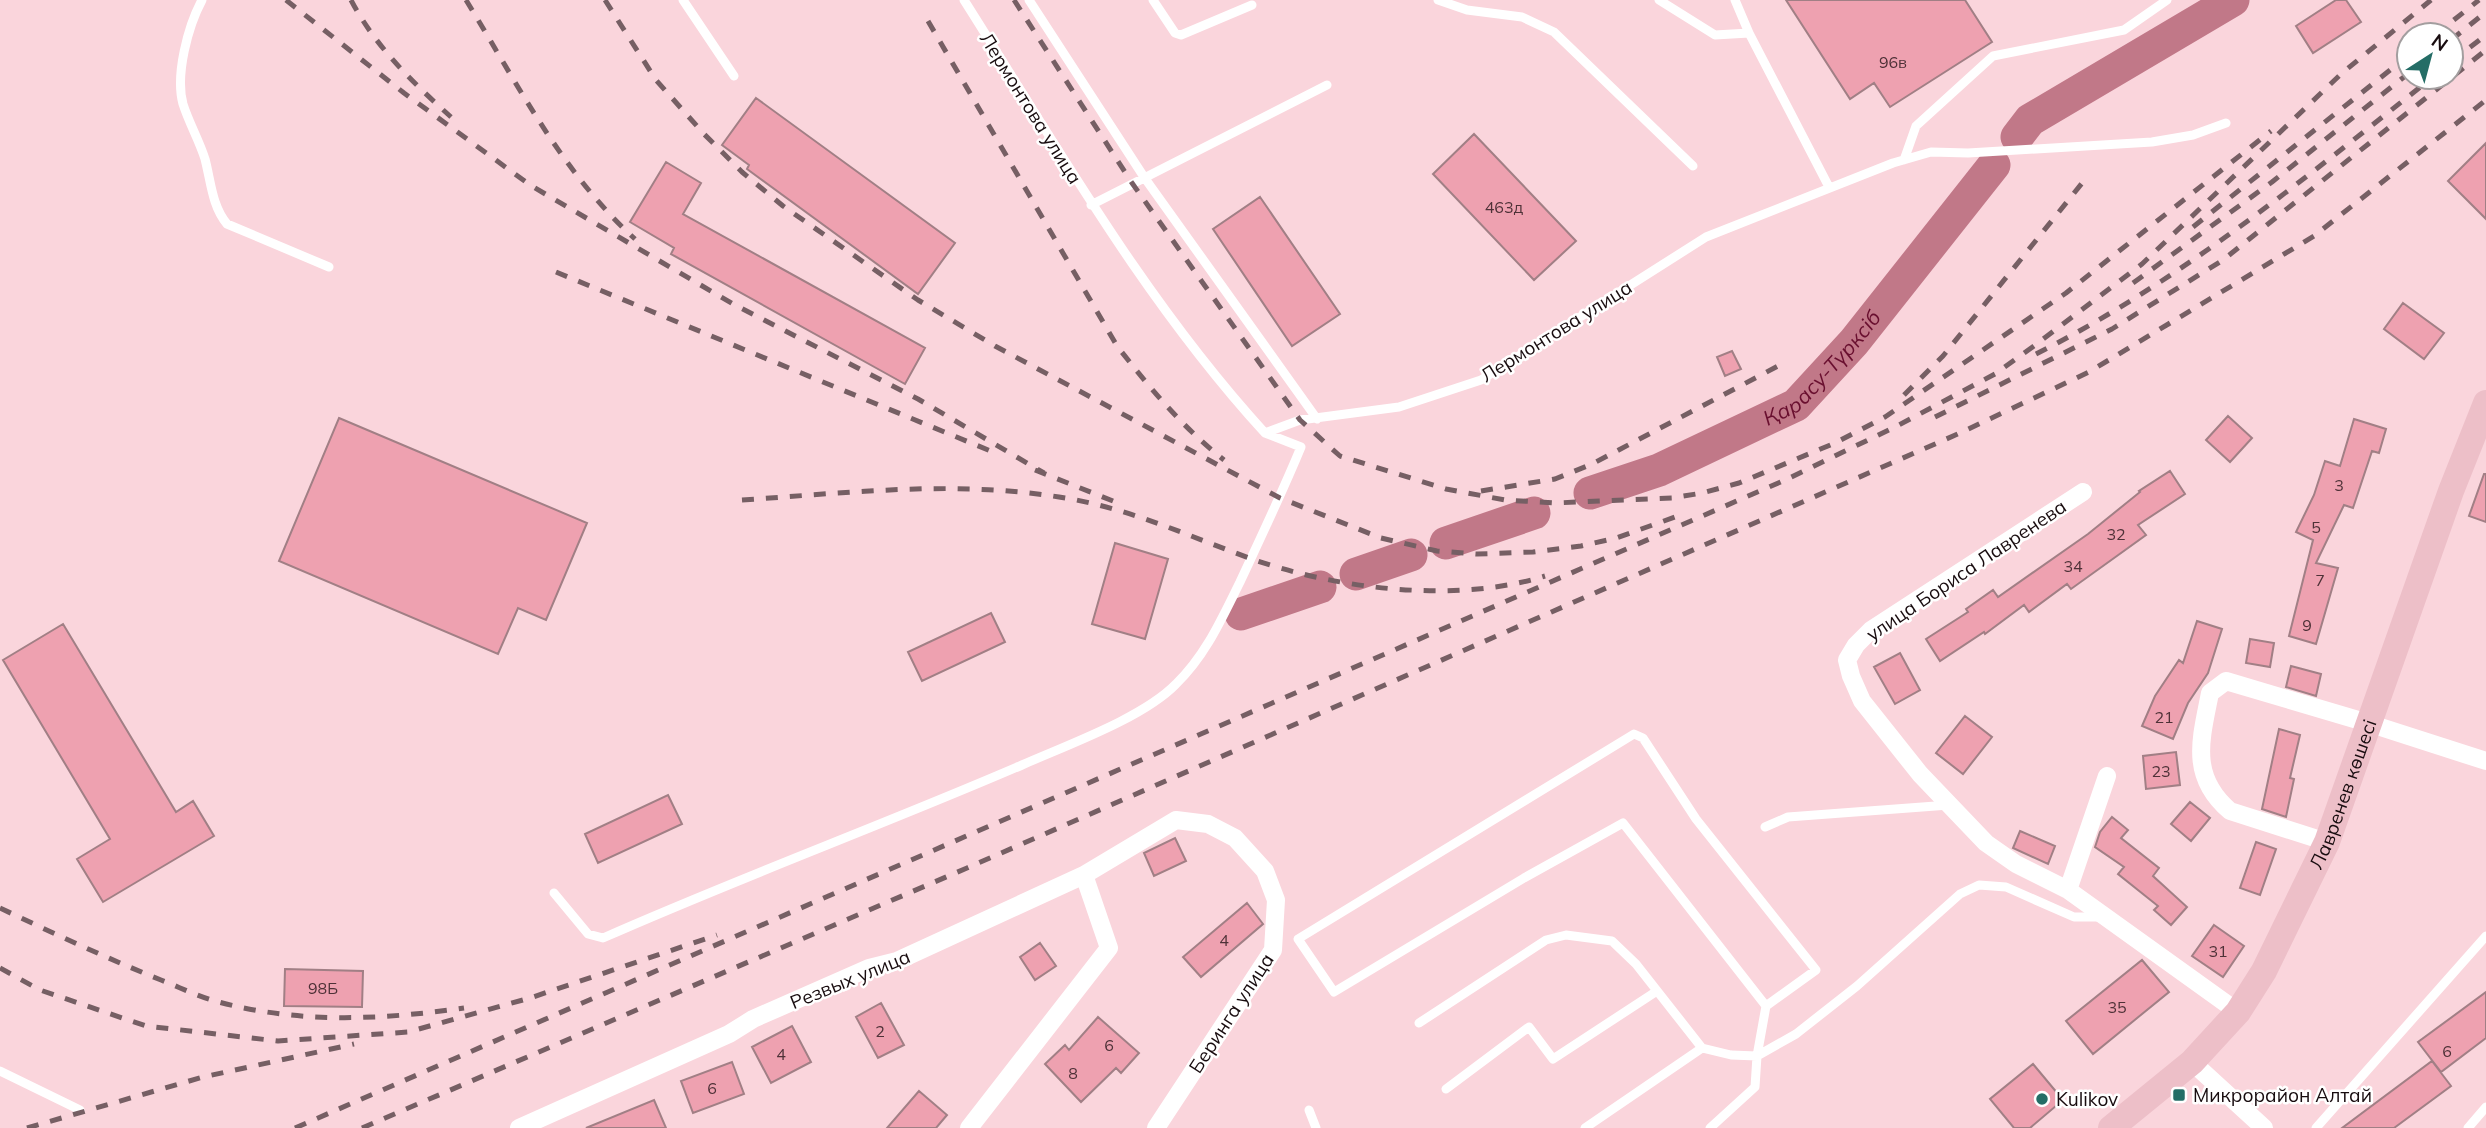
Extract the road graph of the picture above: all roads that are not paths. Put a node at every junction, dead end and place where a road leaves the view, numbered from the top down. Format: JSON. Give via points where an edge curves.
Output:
{"nodes":[{"id":1,"x":202,"y":0,"type":"edge"},
{"id":2,"x":683,"y":0,"type":"edge"},
{"id":3,"x":964,"y":0,"type":"edge"},
{"id":4,"x":1029,"y":0,"type":"edge"},
{"id":5,"x":1153,"y":0,"type":"edge"},
{"id":6,"x":1438,"y":0,"type":"edge"},
{"id":7,"x":1659,"y":0,"type":"edge"},
{"id":8,"x":1735,"y":0,"type":"edge"},
{"id":9,"x":2166,"y":0,"type":"edge"},
{"id":10,"x":1252,"y":5,"type":"dead end"},
{"id":11,"x":1749,"y":33,"type":"junction"},
{"id":12,"x":734,"y":76,"type":"dead end"},
{"id":13,"x":1327,"y":85,"type":"dead end"},
{"id":14,"x":2226,"y":123,"type":"dead end"},
{"id":15,"x":1904,"y":160,"type":"junction"},
{"id":16,"x":1693,"y":166,"type":"dead end"},
{"id":17,"x":1144,"y":177,"type":"junction"},
{"id":18,"x":1829,"y":187,"type":"junction"},
{"id":19,"x":1091,"y":205,"type":"junction"},
{"id":20,"x":329,"y":267,"type":"dead end"},
{"id":21,"x":2486,"y":403,"type":"edge"},
{"id":22,"x":1317,"y":419,"type":"junction"},
{"id":23,"x":1265,"y":433,"type":"junction"},
{"id":24,"x":2084,"y":492,"type":"dead end"},
{"id":25,"x":2368,"y":723,"type":"junction"},
{"id":26,"x":2486,"y":761,"type":"edge"},
{"id":27,"x":2107,"y":776,"type":"dead end"},
{"id":28,"x":1950,"y":805,"type":"junction"},
{"id":29,"x":1176,"y":820,"type":"joint"},
{"id":30,"x":1765,"y":827,"type":"dead end"},
{"id":31,"x":2326,"y":842,"type":"junction"},
{"id":32,"x":1084,"y":875,"type":"junction"},
{"id":33,"x":2068,"y":890,"type":"junction"},
{"id":34,"x":554,"y":893,"type":"dead end"},
{"id":35,"x":2107,"y":917,"type":"junction"},
{"id":36,"x":2486,"y":936,"type":"edge"},
{"id":37,"x":1657,"y":991,"type":"junction"},
{"id":38,"x":1766,"y":1006,"type":"junction"},
{"id":39,"x":2238,"y":1012,"type":"junction"},
{"id":40,"x":1419,"y":1023,"type":"dead end"},
{"id":41,"x":1702,"y":1048,"type":"junction"},
{"id":42,"x":1757,"y":1056,"type":"junction"},
{"id":43,"x":2192,"y":1062,"type":"junction"},
{"id":44,"x":0,"y":1071,"type":"edge"},
{"id":45,"x":1446,"y":1090,"type":"dead end"},
{"id":46,"x":2486,"y":1107,"type":"edge"},
{"id":47,"x":80,"y":1110,"type":"dead end"},
{"id":48,"x":1309,"y":1111,"type":"dead end"},
{"id":49,"x":519,"y":1128,"type":"edge"},
{"id":50,"x":969,"y":1128,"type":"edge"},
{"id":51,"x":1156,"y":1128,"type":"edge"},
{"id":52,"x":1316,"y":1128,"type":"edge"},
{"id":53,"x":1585,"y":1128,"type":"edge"},
{"id":54,"x":1710,"y":1128,"type":"edge"},
{"id":55,"x":2111,"y":1128,"type":"edge"},
{"id":56,"x":2264,"y":1128,"type":"edge"},
{"id":57,"x":2316,"y":1128,"type":"edge"},
{"id":58,"x":2468,"y":1128,"type":"edge"}],
"edges":[{"from":1,"to":20,"type":"lane","via":[[191,20],[181,84],[217,212],[227,224]]},
{"from":2,"to":12,"type":"lane"},
{"from":3,"to":19,"type":"lane","name":"Лермонтова улица"},
{"from":4,"to":17,"type":"lane"},
{"from":5,"to":10,"type":"lane","via":[[1181,35]]},
{"from":6,"to":16,"type":"lane","via":[[1467,10],[1522,17],[1554,32]]},
{"from":7,"to":11,"type":"lane","via":[[1715,35]]},
{"from":8,"to":11,"type":"lane"},
{"from":9,"to":15,"type":"lane","via":[[2124,30],[1993,56],[1916,126]]},
{"from":11,"to":18,"type":"lane"},
{"from":13,"to":17,"type":"lane"},
{"from":14,"to":15,"type":"lane","name":"Лермонтова улица","via":[[2193,135],[2151,142],[1931,152]]},
{"from":15,"to":18,"type":"lane","name":"Лермонтова улица"},
{"from":17,"to":19,"type":"lane"},
{"from":17,"to":22,"type":"lane"},
{"from":18,"to":22,"type":"lane","name":"Лермонтова улица","via":[[1706,237],[1481,380],[1399,407]]},
{"from":19,"to":23,"type":"lane","name":"Лермонтова улица","via":[[1225,389]]},
{"from":21,"to":25,"type":"main road","name":"Лавренев көшесі"},
{"from":22,"to":23,"type":"lane","name":"Лермонтова улица"},
{"from":23,"to":34,"type":"lane","via":[[1301,447],[1280,498],[1210,642],[1175,686],[1154,701],[1080,740],[603,938],[588,934]]},
{"from":24,"to":28,"type":"street","name":"улица Бориса Лавренева","via":[[1871,630],[1847,660],[1862,701]]},
{"from":25,"to":26,"type":"street"},
{"from":25,"to":31,"type":"main road","name":"Лавренев көшесі"},
{"from":25,"to":31,"type":"street","via":[[2226,681],[2210,693],[2200,764],[2219,801],[2230,811]]},
{"from":27,"to":33,"type":"street"},
{"from":28,"to":30,"type":"lane","via":[[1788,817]]},
{"from":28,"to":33,"type":"street","name":"улица Бориса Лавренева","via":[[1986,843]]},
{"from":29,"to":32,"type":"street","name":"Резвых улица"},
{"from":29,"to":51,"type":"street","name":"Беринга улица","via":[[1208,824],[1235,838],[1265,872],[1276,900],[1274,938],[1273,950]]},
{"from":31,"to":39,"type":"main road","name":"Лавренев көшесі","via":[[2264,971]]},
{"from":32,"to":49,"type":"street","name":"Резвых улица","via":[[897,961],[869,968],[753,1019]]},
{"from":32,"to":50,"type":"street","via":[[1109,948]]},
{"from":33,"to":35,"type":"street","name":"улица Бориса Лавренева"},
{"from":35,"to":39,"type":"street","name":"улица Бориса Лавренева"},
{"from":35,"to":42,"type":"lane","via":[[2074,917],[2006,887],[1979,886],[1961,894],[1796,1034]]},
{"from":36,"to":57,"type":"lane"},
{"from":37,"to":40,"type":"lane","via":[[1612,941],[1566,935],[1546,940]]},
{"from":37,"to":41,"type":"lane"},
{"from":37,"to":45,"type":"lane","via":[[1553,1059],[1529,1027]]},
{"from":38,"to":38,"type":"lane","via":[[1816,971],[1696,819],[1643,738],[1634,734],[1298,939],[1334,992],[1623,823]]},
{"from":38,"to":42,"type":"lane"},
{"from":39,"to":43,"type":"main road","name":"Лавренев көшесі"},
{"from":41,"to":42,"type":"lane"},
{"from":41,"to":53,"type":"lane"},
{"from":42,"to":54,"type":"lane","via":[[1755,1087]]},
{"from":43,"to":55,"type":"main road","name":"Лавренев көшесі"},
{"from":43,"to":56,"type":"street"},
{"from":44,"to":47,"type":"lane"},
{"from":46,"to":58,"type":"lane"},
{"from":48,"to":52,"type":"lane"}]}
